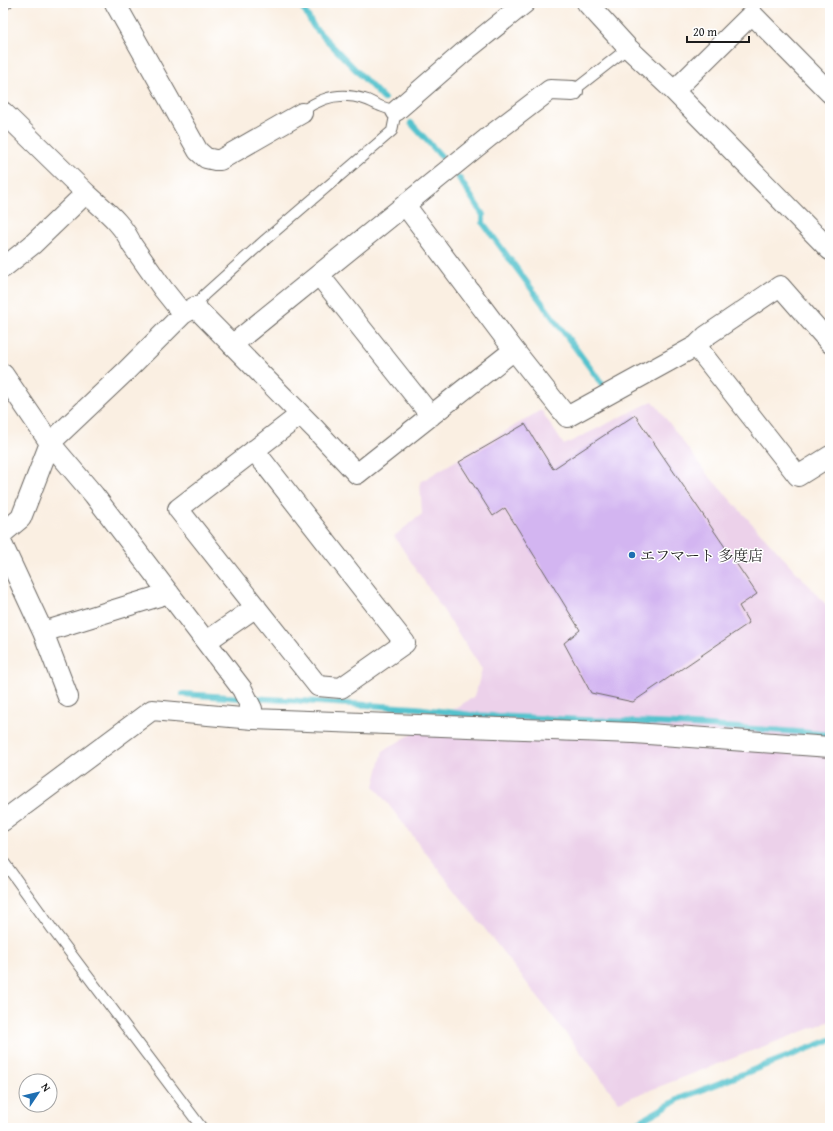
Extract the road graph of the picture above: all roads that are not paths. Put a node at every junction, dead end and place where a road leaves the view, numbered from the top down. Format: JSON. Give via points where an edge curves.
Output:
{"nodes":[{"id":1,"x":7,"y":3,"type":"edge"},
{"id":2,"x":115,"y":3,"type":"edge"},
{"id":3,"x":526,"y":3,"type":"edge"},
{"id":4,"x":587,"y":3,"type":"edge"},
{"id":5,"x":3,"y":5,"type":"edge"},
{"id":6,"x":628,"y":48,"type":"junction"},
{"id":7,"x":573,"y":91,"type":"joint"},
{"id":8,"x":674,"y":91,"type":"junction"},
{"id":9,"x":830,"y":93,"type":"edge"},
{"id":10,"x":396,"y":111,"type":"junction"},
{"id":11,"x":3,"y":112,"type":"edge"},
{"id":12,"x":302,"y":113,"type":"joint"},
{"id":13,"x":86,"y":193,"type":"junction"},
{"id":14,"x":405,"y":205,"type":"junction"},
{"id":15,"x":830,"y":250,"type":"edge"},
{"id":16,"x":3,"y":268,"type":"edge"},
{"id":17,"x":319,"y":275,"type":"junction"},
{"id":18,"x":189,"y":310,"type":"junction"},
{"id":19,"x":830,"y":343,"type":"edge"},
{"id":20,"x":232,"y":345,"type":"junction"},
{"id":21,"x":696,"y":346,"type":"junction"},
{"id":22,"x":514,"y":350,"type":"junction"},
{"id":23,"x":3,"y":374,"type":"edge"},
{"id":24,"x":300,"y":415,"type":"junction"},
{"id":25,"x":431,"y":416,"type":"junction"},
{"id":26,"x":50,"y":443,"type":"junction"},
{"id":27,"x":254,"y":450,"type":"junction"},
{"id":28,"x":830,"y":456,"type":"edge"},
{"id":29,"x":3,"y":532,"type":"edge"},
{"id":30,"x":3,"y":546,"type":"edge"},
{"id":31,"x":169,"y":593,"type":"junction"},
{"id":32,"x":256,"y":607,"type":"junction"},
{"id":33,"x":43,"y":632,"type":"junction"},
{"id":34,"x":207,"y":641,"type":"junction"},
{"id":35,"x":68,"y":697,"type":"dead end"},
{"id":36,"x":252,"y":714,"type":"junction"},
{"id":37,"x":830,"y":746,"type":"edge"},
{"id":38,"x":3,"y":821,"type":"edge"},
{"id":39,"x":3,"y":861,"type":"edge"},
{"id":40,"x":202,"y":1128,"type":"edge"}],
"edges":[{"from":1,"to":5,"type":"lane"},
{"from":2,"to":12,"type":"street","via":[[198,152],[206,158],[220,160]]},
{"from":3,"to":10,"type":"street"},
{"from":4,"to":6,"type":"street"},
{"from":6,"to":7,"type":"lane"},
{"from":6,"to":8,"type":"street"},
{"from":7,"to":14,"type":"street","via":[[550,90]]},
{"from":8,"to":9,"type":"street","via":[[752,14]]},
{"from":8,"to":15,"type":"street"},
{"from":10,"to":12,"type":"lane","via":[[345,95],[326,98],[312,104]]},
{"from":10,"to":18,"type":"lane","via":[[392,131],[265,240]]},
{"from":11,"to":13,"type":"street"},
{"from":13,"to":16,"type":"street","via":[[32,245]]},
{"from":13,"to":18,"type":"street","via":[[122,227],[163,289]]},
{"from":14,"to":17,"type":"street"},
{"from":14,"to":22,"type":"street"},
{"from":17,"to":20,"type":"street"},
{"from":17,"to":25,"type":"street"},
{"from":18,"to":20,"type":"street"},
{"from":18,"to":26,"type":"street"},
{"from":19,"to":21,"type":"street","via":[[780,286],[706,336]]},
{"from":20,"to":24,"type":"street"},
{"from":21,"to":22,"type":"street","via":[[567,417]]},
{"from":21,"to":28,"type":"street","via":[[798,476]]},
{"from":22,"to":25,"type":"street"},
{"from":23,"to":26,"type":"street"},
{"from":24,"to":25,"type":"street","via":[[357,474]]},
{"from":24,"to":27,"type":"street"},
{"from":26,"to":29,"type":"street","via":[[21,518]]},
{"from":26,"to":31,"type":"street","via":[[94,495]]},
{"from":27,"to":32,"type":"street","via":[[178,509]]},
{"from":27,"to":32,"type":"street","via":[[404,643],[341,688],[318,686]]},
{"from":30,"to":33,"type":"street"},
{"from":31,"to":33,"type":"street"},
{"from":31,"to":34,"type":"street"},
{"from":32,"to":34,"type":"street"},
{"from":33,"to":35,"type":"street"},
{"from":34,"to":36,"type":"street","via":[[242,689]]},
{"from":36,"to":37,"type":"street","via":[[634,733]]},
{"from":36,"to":38,"type":"street","via":[[152,710]]},
{"from":39,"to":40,"type":"lane"}]}
